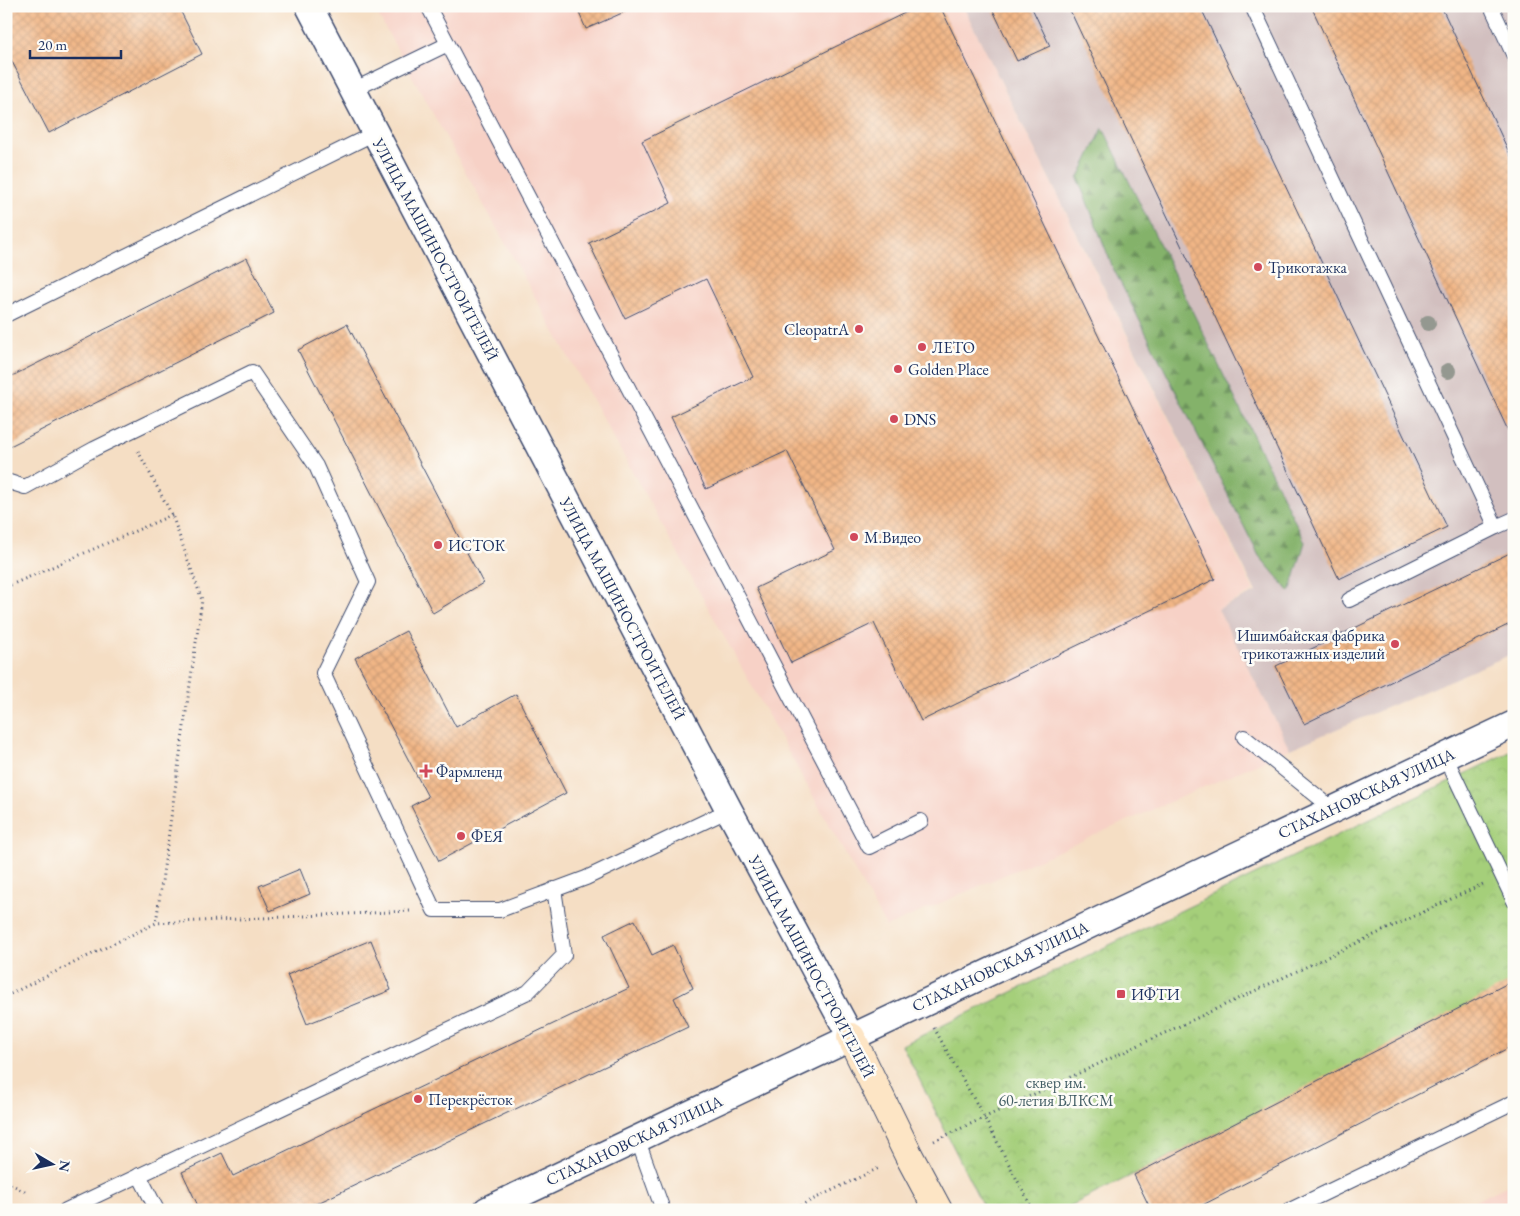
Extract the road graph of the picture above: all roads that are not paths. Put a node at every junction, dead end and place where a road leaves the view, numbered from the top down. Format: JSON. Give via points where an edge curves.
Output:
{"nodes":[{"id":1,"x":309,"y":6,"type":"edge"},
{"id":2,"x":428,"y":6,"type":"edge"},
{"id":3,"x":1252,"y":6,"type":"edge"},
{"id":4,"x":1491,"y":6,"type":"edge"},
{"id":5,"x":448,"y":44,"type":"junction"},
{"id":6,"x":1514,"y":56,"type":"edge"},
{"id":7,"x":352,"y":90,"type":"junction"},
{"id":8,"x":375,"y":133,"type":"junction"},
{"id":9,"x":6,"y":315,"type":"edge"},
{"id":10,"x":6,"y":481,"type":"edge"},
{"id":11,"x":1514,"y":519,"type":"edge"},
{"id":12,"x":1496,"y":527,"type":"junction"},
{"id":13,"x":1349,"y":600,"type":"dead end"},
{"id":14,"x":1514,"y":724,"type":"edge"},
{"id":15,"x":1244,"y":737,"type":"dead end"},
{"id":16,"x":1445,"y":756,"type":"junction"},
{"id":17,"x":1334,"y":809,"type":"junction"},
{"id":18,"x":728,"y":810,"type":"junction"},
{"id":19,"x":921,"y":821,"type":"dead end"},
{"id":20,"x":554,"y":889,"type":"junction"},
{"id":21,"x":1514,"y":901,"type":"edge"},
{"id":22,"x":851,"y":1036,"type":"junction"},
{"id":23,"x":1514,"y":1102,"type":"edge"},
{"id":24,"x":637,"y":1138,"type":"junction"},
{"id":25,"x":139,"y":1175,"type":"junction"},
{"id":26,"x":66,"y":1210,"type":"edge"},
{"id":27,"x":157,"y":1210,"type":"edge"},
{"id":28,"x":487,"y":1210,"type":"edge"},
{"id":29,"x":663,"y":1210,"type":"edge"},
{"id":30,"x":938,"y":1210,"type":"edge"},
{"id":31,"x":1290,"y":1210,"type":"edge"}],
"edges":[{"from":1,"to":7,"type":"street","name":"УЛИЦА МАШИНОСТРОИТЕЛЕЙ"},
{"from":2,"to":5,"type":"lane"},
{"from":3,"to":12,"type":"lane"},
{"from":4,"to":6,"type":"lane"},
{"from":5,"to":7,"type":"lane"},
{"from":5,"to":19,"type":"lane","via":[[869,847]]},
{"from":7,"to":8,"type":"street","name":"УЛИЦА МАШИНОСТРОИТЕЛЕЙ"},
{"from":8,"to":9,"type":"lane"},
{"from":8,"to":18,"type":"street","name":"УЛИЦА МАШИНОСТРОИТЕЛЕЙ"},
{"from":10,"to":20,"type":"lane","via":[[25,487],[94,448],[252,372],[316,466],[368,582],[323,673],[434,910],[500,910]]},
{"from":11,"to":12,"type":"lane"},
{"from":12,"to":13,"type":"lane"},
{"from":14,"to":16,"type":"street","name":"СТАХАНОВСКАЯ УЛИЦА"},
{"from":15,"to":17,"type":"lane"},
{"from":16,"to":17,"type":"street","name":"СТАХАНОВСКАЯ УЛИЦА"},
{"from":16,"to":21,"type":"lane"},
{"from":17,"to":22,"type":"street","name":"СТАХАНОВСКАЯ УЛИЦА"},
{"from":18,"to":20,"type":"lane","via":[[586,878]]},
{"from":18,"to":22,"type":"street","name":"УЛИЦА МАШИНОСТРОИТЕЛЕЙ"},
{"from":20,"to":25,"type":"lane","via":[[564,955],[528,992]]},
{"from":22,"to":24,"type":"street","name":"СТАХАНОВСКАЯ УЛИЦА"},
{"from":22,"to":30,"type":"street","name":"УЛИЦА МАШИНОСТРОИТЕЛЕЙ"},
{"from":23,"to":31,"type":"lane"},
{"from":24,"to":28,"type":"street","name":"СТАХАНОВСКАЯ УЛИЦА"},
{"from":24,"to":29,"type":"lane"},
{"from":25,"to":26,"type":"lane"},
{"from":25,"to":27,"type":"lane"}]}
